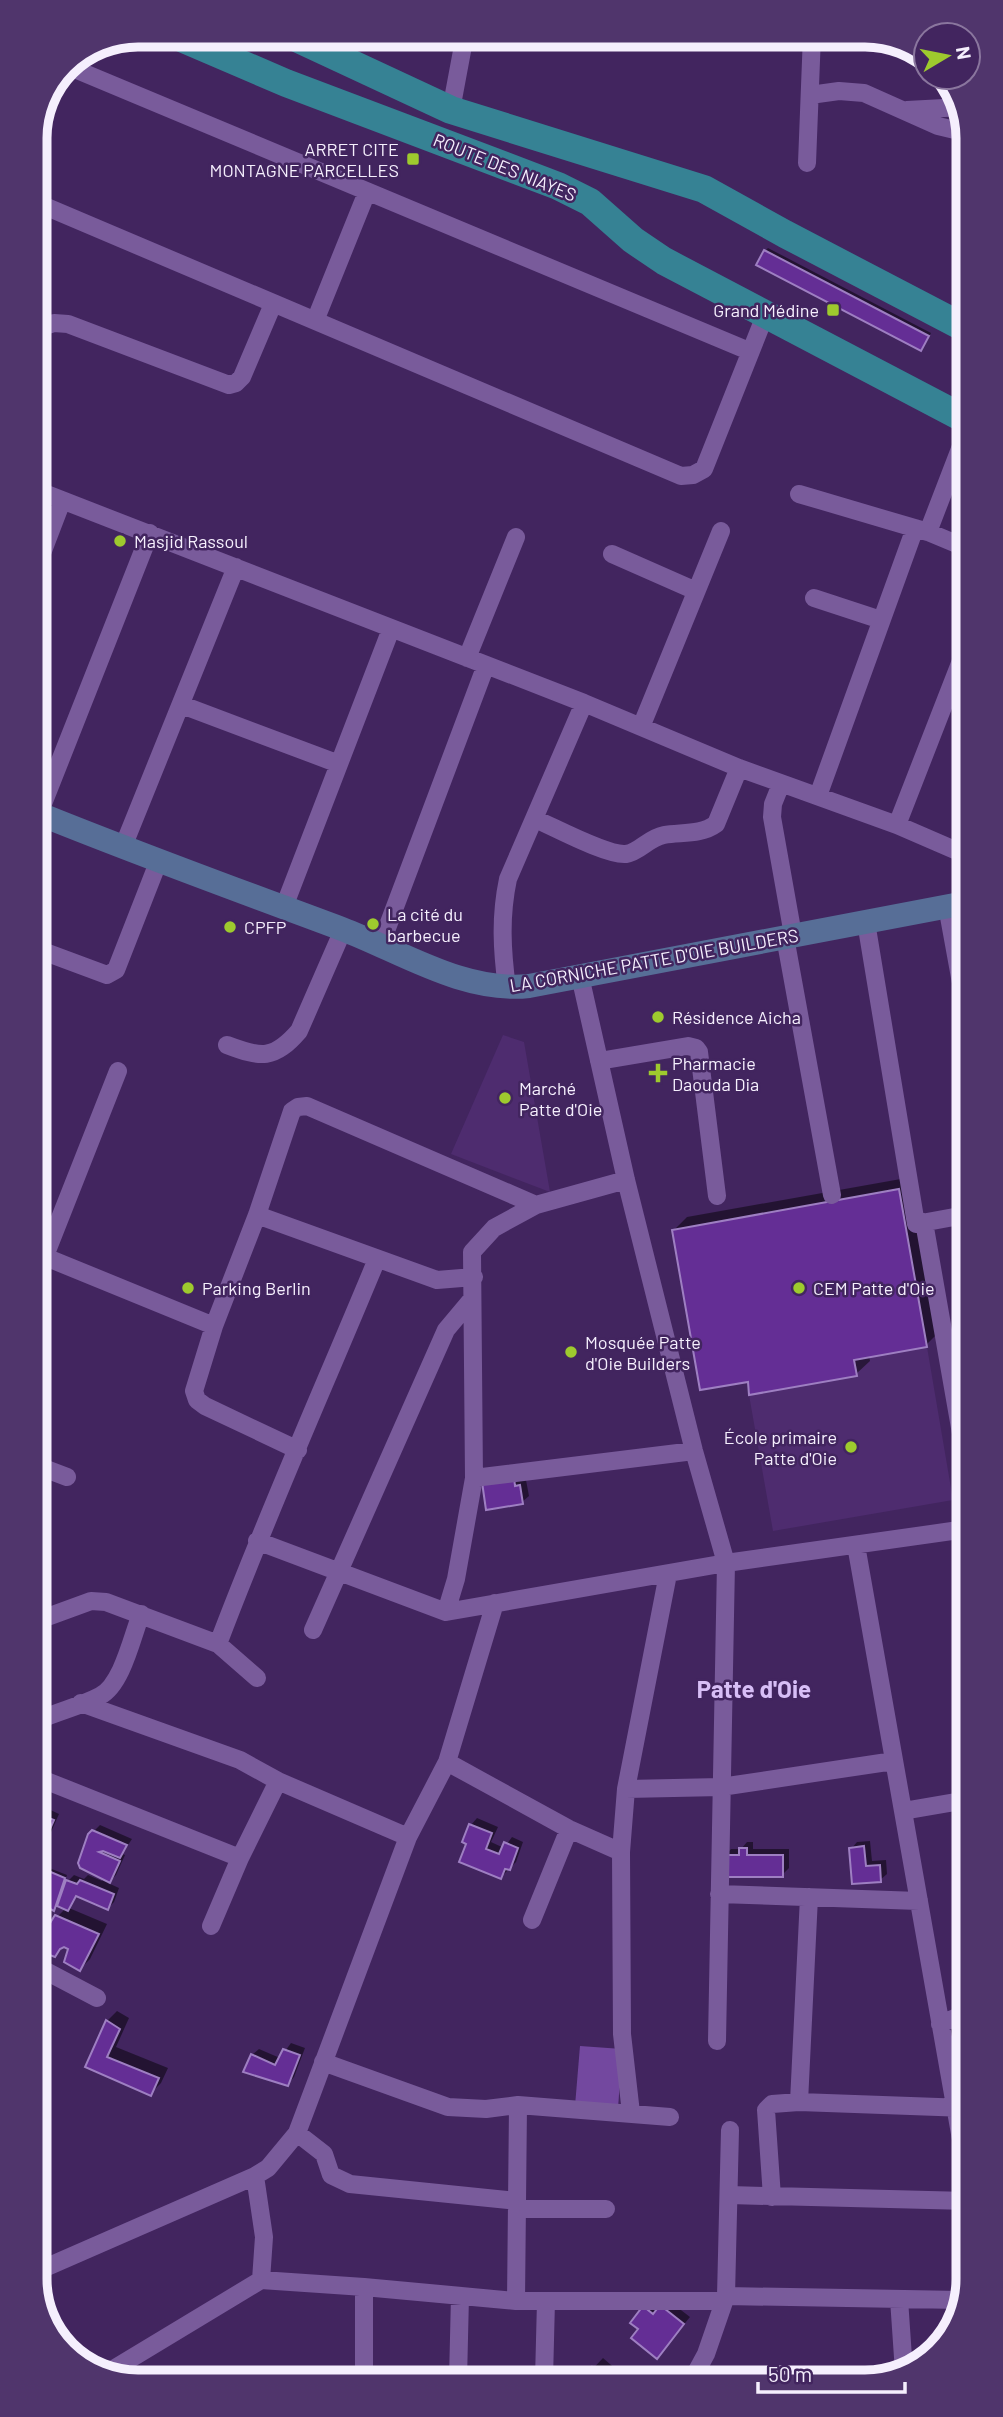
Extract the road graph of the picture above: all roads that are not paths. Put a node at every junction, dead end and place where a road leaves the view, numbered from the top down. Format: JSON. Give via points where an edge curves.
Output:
{"nodes":[{"id":1,"x":202,"y":47,"type":"edge"},
{"id":2,"x":316,"y":47,"type":"edge"},
{"id":3,"x":462,"y":47,"type":"edge"},
{"id":4,"x":812,"y":47,"type":"edge"},
{"id":5,"x":78,"y":70,"type":"edge"},
{"id":6,"x":810,"y":95,"type":"junction"},
{"id":7,"x":950,"y":108,"type":"edge"},
{"id":8,"x":451,"y":110,"type":"junction"},
{"id":9,"x":905,"y":110,"type":"junction"},
{"id":10,"x":955,"y":130,"type":"edge"},
{"id":11,"x":807,"y":163,"type":"dead end"},
{"id":12,"x":367,"y":192,"type":"junction"},
{"id":13,"x":47,"y":207,"type":"edge"},
{"id":14,"x":273,"y":304,"type":"junction"},
{"id":15,"x":766,"y":313,"type":"junction"},
{"id":16,"x":315,"y":321,"type":"junction"},
{"id":17,"x":956,"y":323,"type":"edge"},
{"id":18,"x":47,"y":325,"type":"edge"},
{"id":19,"x":749,"y":351,"type":"junction"},
{"id":20,"x":956,"y":414,"type":"edge"},
{"id":21,"x":956,"y":458,"type":"edge"},
{"id":22,"x":799,"y":494,"type":"dead end"},
{"id":23,"x":47,"y":495,"type":"edge"},
{"id":24,"x":62,"y":501,"type":"junction"},
{"id":25,"x":922,"y":530,"type":"junction"},
{"id":26,"x":721,"y":531,"type":"dead end"},
{"id":27,"x":150,"y":533,"type":"junction"},
{"id":28,"x":516,"y":537,"type":"dead end"},
{"id":29,"x":47,"y":540,"type":"edge"},
{"id":30,"x":956,"y":544,"type":"edge"},
{"id":31,"x":612,"y":554,"type":"dead end"},
{"id":32,"x":236,"y":567,"type":"junction"},
{"id":33,"x":696,"y":591,"type":"junction"},
{"id":34,"x":814,"y":598,"type":"dead end"},
{"id":35,"x":881,"y":620,"type":"junction"},
{"id":36,"x":391,"y":629,"type":"junction"},
{"id":37,"x":467,"y":658,"type":"junction"},
{"id":38,"x":486,"y":666,"type":"junction"},
{"id":39,"x":956,"y":674,"type":"edge"},
{"id":40,"x":584,"y":704,"type":"junction"},
{"id":41,"x":182,"y":705,"type":"junction"},
{"id":42,"x":641,"y":727,"type":"junction"},
{"id":43,"x":339,"y":764,"type":"junction"},
{"id":44,"x":739,"y":768,"type":"junction"},
{"id":45,"x":781,"y":784,"type":"junction"},
{"id":46,"x":47,"y":790,"type":"edge"},
{"id":47,"x":818,"y":796,"type":"junction"},
{"id":48,"x":47,"y":817,"type":"edge"},
{"id":49,"x":535,"y":819,"type":"junction"},
{"id":50,"x":897,"y":825,"type":"junction"},
{"id":51,"x":123,"y":847,"type":"junction"},
{"id":52,"x":956,"y":851,"type":"edge"},
{"id":53,"x":159,"y":860,"type":"junction"},
{"id":54,"x":956,"y":905,"type":"edge"},
{"id":55,"x":284,"y":907,"type":"junction"},
{"id":56,"x":866,"y":922,"type":"junction"},
{"id":57,"x":343,"y":930,"type":"junction"},
{"id":58,"x":789,"y":936,"type":"junction"},
{"id":59,"x":381,"y":944,"type":"junction"},
{"id":60,"x":47,"y":953,"type":"edge"},
{"id":61,"x":580,"y":976,"type":"junction"},
{"id":62,"x":507,"y":988,"type":"junction"},
{"id":63,"x":227,"y":1045,"type":"dead end"},
{"id":64,"x":599,"y":1060,"type":"junction"},
{"id":65,"x":118,"y":1071,"type":"dead end"},
{"id":66,"x":626,"y":1180,"type":"junction"},
{"id":67,"x":832,"y":1195,"type":"dead end"},
{"id":68,"x":717,"y":1196,"type":"dead end"},
{"id":69,"x":536,"y":1205,"type":"junction"},
{"id":70,"x":257,"y":1215,"type":"junction"},
{"id":71,"x":956,"y":1217,"type":"edge"},
{"id":72,"x":925,"y":1222,"type":"junction"},
{"id":73,"x":47,"y":1241,"type":"edge"},
{"id":74,"x":47,"y":1257,"type":"edge"},
{"id":75,"x":377,"y":1259,"type":"junction"},
{"id":76,"x":474,"y":1277,"type":"junction"},
{"id":77,"x":472,"y":1299,"type":"junction"},
{"id":78,"x":214,"y":1326,"type":"junction"},
{"id":79,"x":956,"y":1362,"type":"edge"},
{"id":80,"x":298,"y":1450,"type":"junction"},
{"id":81,"x":694,"y":1451,"type":"junction"},
{"id":82,"x":47,"y":1469,"type":"edge"},
{"id":83,"x":67,"y":1476,"type":"dead end"},
{"id":84,"x":474,"y":1478,"type":"junction"},
{"id":85,"x":956,"y":1530,"type":"edge"},
{"id":86,"x":257,"y":1541,"type":"junction"},
{"id":87,"x":856,"y":1545,"type":"junction"},
{"id":88,"x":726,"y":1563,"type":"junction"},
{"id":89,"x":338,"y":1573,"type":"junction"},
{"id":90,"x":668,"y":1574,"type":"junction"},
{"id":91,"x":495,"y":1603,"type":"junction"},
{"id":92,"x":446,"y":1612,"type":"junction"},
{"id":93,"x":141,"y":1614,"type":"junction"},
{"id":94,"x":47,"y":1617,"type":"edge"},
{"id":95,"x":313,"y":1630,"type":"dead end"},
{"id":96,"x":218,"y":1644,"type":"junction"},
{"id":97,"x":257,"y":1678,"type":"dead end"},
{"id":98,"x":81,"y":1703,"type":"junction"},
{"id":99,"x":47,"y":1717,"type":"edge"},
{"id":100,"x":894,"y":1761,"type":"junction"},
{"id":101,"x":447,"y":1762,"type":"junction"},
{"id":102,"x":47,"y":1781,"type":"edge"},
{"id":103,"x":278,"y":1781,"type":"junction"},
{"id":104,"x":722,"y":1787,"type":"junction"},
{"id":105,"x":626,"y":1789,"type":"junction"},
{"id":106,"x":956,"y":1802,"type":"edge"},
{"id":107,"x":903,"y":1811,"type":"junction"},
{"id":108,"x":569,"y":1829,"type":"junction"},
{"id":109,"x":408,"y":1838,"type":"junction"},
{"id":110,"x":621,"y":1852,"type":"junction"},
{"id":111,"x":240,"y":1858,"type":"junction"},
{"id":112,"x":719,"y":1894,"type":"junction"},
{"id":113,"x":810,"y":1897,"type":"junction"},
{"id":114,"x":919,"y":1901,"type":"junction"},
{"id":115,"x":532,"y":1920,"type":"dead end"},
{"id":116,"x":211,"y":1926,"type":"dead end"},
{"id":117,"x":47,"y":1972,"type":"edge"},
{"id":118,"x":97,"y":1998,"type":"dead end"},
{"id":119,"x":956,"y":2017,"type":"edge"},
{"id":120,"x":940,"y":2024,"type":"junction"},
{"id":121,"x":717,"y":2041,"type":"dead end"},
{"id":122,"x":323,"y":2062,"type":"junction"},
{"id":123,"x":956,"y":2087,"type":"edge"},
{"id":124,"x":799,"y":2102,"type":"junction"},
{"id":125,"x":518,"y":2105,"type":"junction"},
{"id":126,"x":956,"y":2107,"type":"edge"},
{"id":127,"x":631,"y":2113,"type":"junction"},
{"id":128,"x":670,"y":2117,"type":"dead end"},
{"id":129,"x":730,"y":2130,"type":"dead end"},
{"id":130,"x":297,"y":2133,"type":"junction"},
{"id":131,"x":255,"y":2176,"type":"junction"},
{"id":132,"x":729,"y":2194,"type":"junction"},
{"id":133,"x":772,"y":2197,"type":"junction"},
{"id":134,"x":956,"y":2201,"type":"edge"},
{"id":135,"x":517,"y":2205,"type":"junction"},
{"id":136,"x":606,"y":2209,"type":"dead end"},
{"id":137,"x":47,"y":2267,"type":"edge"},
{"id":138,"x":261,"y":2280,"type":"junction"},
{"id":139,"x":364,"y":2287,"type":"junction"},
{"id":140,"x":460,"y":2296,"type":"junction"},
{"id":141,"x":725,"y":2298,"type":"junction"},
{"id":142,"x":899,"y":2299,"type":"junction"},
{"id":143,"x":953,"y":2300,"type":"edge"},
{"id":144,"x":516,"y":2301,"type":"junction"},
{"id":145,"x":546,"y":2301,"type":"junction"},
{"id":146,"x":903,"y":2361,"type":"edge"},
{"id":147,"x":117,"y":2367,"type":"edge"},
{"id":148,"x":364,"y":2370,"type":"edge"},
{"id":149,"x":458,"y":2370,"type":"edge"},
{"id":150,"x":544,"y":2370,"type":"edge"},
{"id":151,"x":697,"y":2370,"type":"edge"}],
"edges":[{"from":1,"to":15,"type":"main road","name":"ROUTE DES NIAYES","via":[[558,186],[590,202],[664,261]]},
{"from":2,"to":8,"type":"main road","name":"ROUTE DES NIAYES"},
{"from":3,"to":8,"type":"street"},
{"from":4,"to":6,"type":"street"},
{"from":5,"to":12,"type":"street"},
{"from":6,"to":9,"type":"street","via":[[864,93]]},
{"from":6,"to":11,"type":"street"},
{"from":7,"to":9,"type":"street"},
{"from":8,"to":17,"type":"main road","name":"ROUTE DES NIAYES","via":[[704,188]]},
{"from":9,"to":10,"type":"street"},
{"from":12,"to":16,"type":"street"},
{"from":12,"to":19,"type":"street"},
{"from":13,"to":14,"type":"street"},
{"from":14,"to":16,"type":"street"},
{"from":14,"to":18,"type":"street","via":[[242,377],[229,385],[68,324]]},
{"from":15,"to":19,"type":"street"},
{"from":15,"to":20,"type":"main road","name":"ROUTE DES NIAYES"},
{"from":16,"to":19,"type":"street","via":[[681,476],[704,469]]},
{"from":21,"to":25,"type":"street"},
{"from":22,"to":25,"type":"street"},
{"from":23,"to":24,"type":"street"},
{"from":24,"to":27,"type":"street"},
{"from":24,"to":29,"type":"street"},
{"from":25,"to":30,"type":"street"},
{"from":25,"to":35,"type":"street"},
{"from":26,"to":33,"type":"street"},
{"from":27,"to":32,"type":"street"},
{"from":27,"to":46,"type":"street"},
{"from":28,"to":37,"type":"street"},
{"from":31,"to":33,"type":"street"},
{"from":32,"to":36,"type":"street"},
{"from":32,"to":41,"type":"street"},
{"from":33,"to":42,"type":"street"},
{"from":34,"to":35,"type":"street"},
{"from":35,"to":47,"type":"street"},
{"from":36,"to":37,"type":"street"},
{"from":36,"to":43,"type":"street"},
{"from":37,"to":38,"type":"street"},
{"from":38,"to":40,"type":"street"},
{"from":38,"to":59,"type":"street"},
{"from":39,"to":50,"type":"street"},
{"from":40,"to":42,"type":"street"},
{"from":40,"to":49,"type":"street"},
{"from":41,"to":43,"type":"street"},
{"from":41,"to":51,"type":"street"},
{"from":42,"to":44,"type":"street"},
{"from":43,"to":55,"type":"street"},
{"from":44,"to":45,"type":"street"},
{"from":44,"to":49,"type":"street","via":[[716,824],[701,831],[657,836],[625,854]]},
{"from":45,"to":47,"type":"street"},
{"from":45,"to":58,"type":"street","via":[[772,817]]},
{"from":47,"to":50,"type":"street"},
{"from":48,"to":51,"type":"street","name":"LA CORNICHE PATTE D'OIE BUILDERS"},
{"from":49,"to":62,"type":"street","via":[[508,879],[502,906]]},
{"from":50,"to":52,"type":"street"},
{"from":51,"to":53,"type":"street","name":"LA CORNICHE PATTE D'OIE BUILDERS"},
{"from":53,"to":55,"type":"street","name":"LA CORNICHE PATTE D'OIE BUILDERS"},
{"from":53,"to":60,"type":"street","via":[[113,974]]},
{"from":54,"to":56,"type":"street","name":"LA CORNICHE PATTE D'OIE BUILDERS"},
{"from":55,"to":57,"type":"street","name":"LA CORNICHE PATTE D'OIE BUILDERS"},
{"from":56,"to":58,"type":"street","name":"LA CORNICHE PATTE D'OIE BUILDERS"},
{"from":56,"to":72,"type":"street","via":[[916,1224]]},
{"from":57,"to":59,"type":"street","name":"LA CORNICHE PATTE D'OIE BUILDERS"},
{"from":57,"to":63,"type":"street","via":[[299,1031],[288,1044],[260,1056]]},
{"from":58,"to":61,"type":"street","name":"LA CORNICHE PATTE D'OIE BUILDERS"},
{"from":58,"to":67,"type":"street"},
{"from":59,"to":62,"type":"street","name":"LA CORNICHE PATTE D'OIE BUILDERS","via":[[450,975]]},
{"from":61,"to":62,"type":"street","name":"LA CORNICHE PATTE D'OIE BUILDERS"},
{"from":61,"to":64,"type":"street"},
{"from":64,"to":66,"type":"street"},
{"from":64,"to":68,"type":"street","via":[[696,1048]]},
{"from":65,"to":73,"type":"street"},
{"from":66,"to":69,"type":"street"},
{"from":66,"to":81,"type":"street"},
{"from":69,"to":70,"type":"street","via":[[307,1106],[292,1111]]},
{"from":69,"to":76,"type":"street","via":[[494,1228],[472,1252]]},
{"from":70,"to":75,"type":"street"},
{"from":70,"to":78,"type":"street"},
{"from":71,"to":72,"type":"street"},
{"from":72,"to":79,"type":"street"},
{"from":74,"to":78,"type":"street"},
{"from":75,"to":76,"type":"street","via":[[437,1280]]},
{"from":75,"to":80,"type":"street"},
{"from":76,"to":77,"type":"street"},
{"from":77,"to":84,"type":"street"},
{"from":77,"to":89,"type":"street","via":[[446,1330]]},
{"from":78,"to":80,"type":"street","via":[[194,1391],[197,1400]]},
{"from":80,"to":86,"type":"street"},
{"from":81,"to":84,"type":"street"},
{"from":81,"to":88,"type":"street"},
{"from":82,"to":83,"type":"street"},
{"from":84,"to":92,"type":"street"},
{"from":85,"to":87,"type":"street"},
{"from":86,"to":89,"type":"street"},
{"from":86,"to":96,"type":"street"},
{"from":87,"to":88,"type":"street"},
{"from":87,"to":100,"type":"street"},
{"from":88,"to":90,"type":"street"},
{"from":88,"to":104,"type":"street"},
{"from":89,"to":92,"type":"street"},
{"from":89,"to":95,"type":"street"},
{"from":90,"to":91,"type":"street"},
{"from":90,"to":105,"type":"street"},
{"from":91,"to":92,"type":"street"},
{"from":91,"to":101,"type":"street"},
{"from":93,"to":94,"type":"street","via":[[91,1601]]},
{"from":93,"to":96,"type":"street"},
{"from":93,"to":98,"type":"street","via":[[112,1687]]},
{"from":96,"to":97,"type":"street"},
{"from":98,"to":99,"type":"street"},
{"from":98,"to":103,"type":"street","via":[[240,1760]]},
{"from":100,"to":104,"type":"street"},
{"from":100,"to":107,"type":"street"},
{"from":101,"to":108,"type":"street"},
{"from":101,"to":109,"type":"street"},
{"from":102,"to":111,"type":"street"},
{"from":103,"to":109,"type":"street"},
{"from":103,"to":111,"type":"street"},
{"from":104,"to":105,"type":"street"},
{"from":104,"to":112,"type":"street"},
{"from":105,"to":110,"type":"street"},
{"from":106,"to":107,"type":"street"},
{"from":107,"to":114,"type":"street"},
{"from":108,"to":110,"type":"street"},
{"from":108,"to":115,"type":"street"},
{"from":109,"to":122,"type":"street"},
{"from":110,"to":127,"type":"street","via":[[622,2034]]},
{"from":111,"to":116,"type":"street"},
{"from":112,"to":113,"type":"street"},
{"from":112,"to":121,"type":"street"},
{"from":113,"to":114,"type":"street"},
{"from":113,"to":124,"type":"street"},
{"from":114,"to":120,"type":"street"},
{"from":117,"to":118,"type":"street"},
{"from":119,"to":120,"type":"street"},
{"from":120,"to":123,"type":"street"},
{"from":122,"to":125,"type":"street","via":[[448,2108]]},
{"from":122,"to":130,"type":"street"},
{"from":124,"to":126,"type":"street"},
{"from":124,"to":133,"type":"street","via":[[772,2104],[766,2110]]},
{"from":125,"to":127,"type":"street"},
{"from":125,"to":135,"type":"street"},
{"from":127,"to":128,"type":"street"},
{"from":129,"to":132,"type":"street"},
{"from":130,"to":131,"type":"street","via":[[268,2168]]},
{"from":130,"to":135,"type":"street","via":[[324,2154],[331,2175],[350,2184]]},
{"from":131,"to":137,"type":"street"},
{"from":131,"to":138,"type":"street","via":[[264,2236]]},
{"from":132,"to":133,"type":"street"},
{"from":132,"to":141,"type":"street"},
{"from":133,"to":134,"type":"street"},
{"from":135,"to":136,"type":"street"},
{"from":135,"to":144,"type":"street"},
{"from":138,"to":139,"type":"street"},
{"from":138,"to":147,"type":"street"},
{"from":139,"to":140,"type":"street"},
{"from":139,"to":148,"type":"street"},
{"from":140,"to":144,"type":"street"},
{"from":140,"to":149,"type":"street"},
{"from":141,"to":142,"type":"street"},
{"from":141,"to":145,"type":"street"},
{"from":141,"to":151,"type":"street"},
{"from":142,"to":143,"type":"street"},
{"from":142,"to":146,"type":"street"},
{"from":144,"to":145,"type":"street"},
{"from":145,"to":150,"type":"street"}]}
